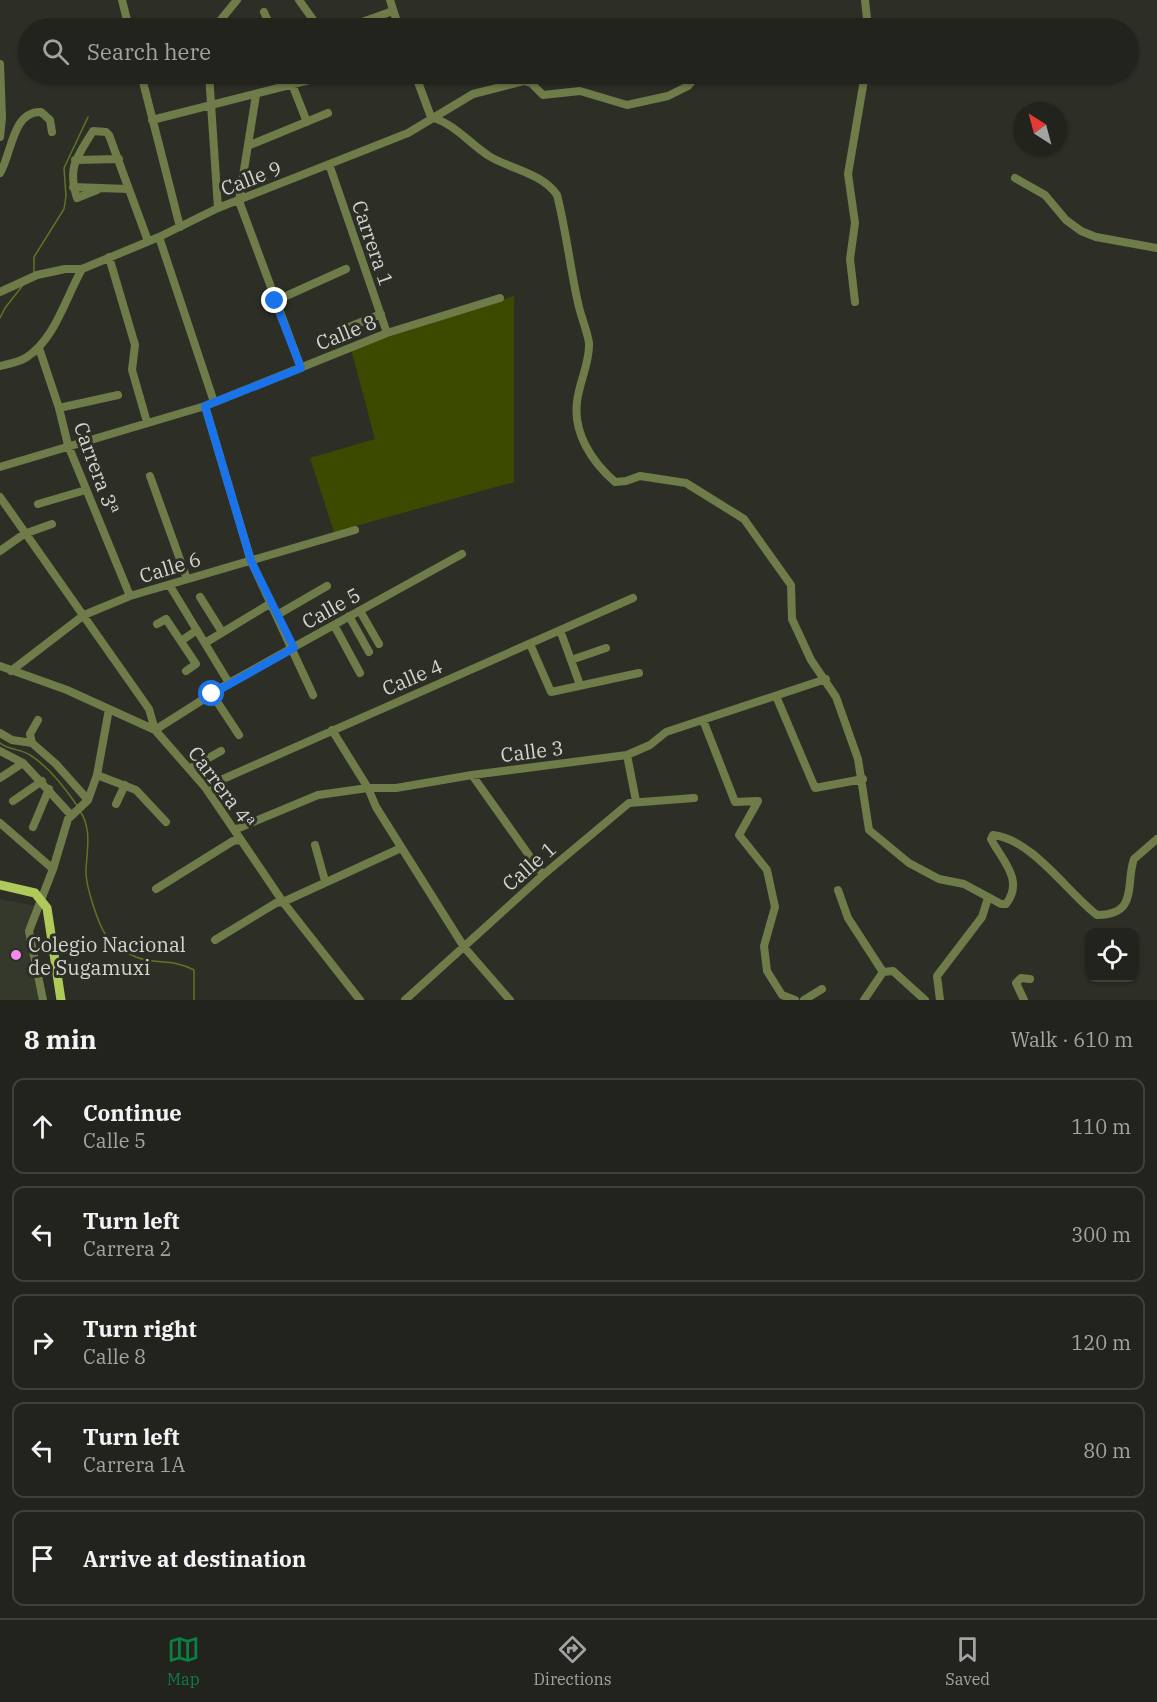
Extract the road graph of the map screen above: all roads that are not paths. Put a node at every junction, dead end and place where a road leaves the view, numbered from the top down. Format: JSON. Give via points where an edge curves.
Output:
{"nodes":[{"id":1,"x":122,"y":0,"type":"edge"},
{"id":2,"x":237,"y":0,"type":"edge"},
{"id":3,"x":299,"y":0,"type":"edge"},
{"id":4,"x":390,"y":0,"type":"edge"},
{"id":5,"x":865,"y":0,"type":"edge"},
{"id":6,"x":393,"y":11,"type":"junction"},
{"id":7,"x":264,"y":12,"type":"dead end"},
{"id":8,"x":126,"y":18,"type":"edge"},
{"id":9,"x":222,"y":18,"type":"edge"},
{"id":10,"x":267,"y":18,"type":"edge"},
{"id":11,"x":312,"y":18,"type":"edge"},
{"id":12,"x":373,"y":18,"type":"edge"},
{"id":13,"x":395,"y":18,"type":"edge"},
{"id":14,"x":867,"y":18,"type":"edge"},
{"id":15,"x":0,"y":64,"type":"edge"},
{"id":16,"x":143,"y":84,"type":"edge"},
{"id":17,"x":210,"y":84,"type":"edge"},
{"id":18,"x":299,"y":84,"type":"edge"},
{"id":19,"x":419,"y":84,"type":"edge"},
{"id":20,"x":507,"y":84,"type":"edge"},
{"id":21,"x":532,"y":84,"type":"edge"},
{"id":22,"x":690,"y":84,"type":"edge"},
{"id":23,"x":863,"y":84,"type":"edge"},
{"id":24,"x":292,"y":86,"type":"junction"},
{"id":25,"x":256,"y":95,"type":"junction"},
{"id":26,"x":213,"y":105,"type":"junction"},
{"id":27,"x":328,"y":113,"type":"dead end"},
{"id":28,"x":431,"y":117,"type":"junction"},
{"id":29,"x":152,"y":120,"type":"junction"},
{"id":30,"x":307,"y":122,"type":"junction"},
{"id":31,"x":52,"y":132,"type":"dead end"},
{"id":32,"x":0,"y":137,"type":"edge"},
{"id":33,"x":250,"y":145,"type":"junction"},
{"id":34,"x":119,"y":159,"type":"junction"},
{"id":35,"x":75,"y":160,"type":"junction"},
{"id":36,"x":329,"y":164,"type":"junction"},
{"id":37,"x":0,"y":173,"type":"edge"},
{"id":38,"x":1016,"y":178,"type":"dead end"},
{"id":39,"x":128,"y":189,"type":"junction"},
{"id":40,"x":239,"y":201,"type":"junction"},
{"id":41,"x":218,"y":208,"type":"junction"},
{"id":42,"x":180,"y":227,"type":"junction"},
{"id":43,"x":159,"y":237,"type":"junction"},
{"id":44,"x":148,"y":241,"type":"junction"},
{"id":45,"x":1157,"y":248,"type":"edge"},
{"id":46,"x":109,"y":257,"type":"junction"},
{"id":47,"x":82,"y":269,"type":"junction"},
{"id":48,"x":346,"y":269,"type":"dead end"},
{"id":49,"x":0,"y":292,"type":"edge"},
{"id":50,"x":500,"y":298,"type":"dead end"},
{"id":51,"x":275,"y":301,"type":"junction"},
{"id":52,"x":855,"y":302,"type":"dead end"},
{"id":53,"x":381,"y":314,"type":"junction"},
{"id":54,"x":345,"y":329,"type":"dead end"},
{"id":55,"x":387,"y":333,"type":"junction"},
{"id":56,"x":39,"y":348,"type":"junction"},
{"id":57,"x":0,"y":366,"type":"edge"},
{"id":58,"x":301,"y":368,"type":"junction"},
{"id":59,"x":118,"y":394,"type":"dead end"},
{"id":60,"x":214,"y":402,"type":"junction"},
{"id":61,"x":205,"y":406,"type":"junction"},
{"id":62,"x":59,"y":408,"type":"junction"},
{"id":63,"x":147,"y":422,"type":"junction"},
{"id":64,"x":68,"y":445,"type":"junction"},
{"id":65,"x":0,"y":467,"type":"edge"},
{"id":66,"x":150,"y":476,"type":"dead end"},
{"id":67,"x":86,"y":490,"type":"junction"},
{"id":68,"x":0,"y":497,"type":"edge"},
{"id":69,"x":38,"y":504,"type":"dead end"},
{"id":70,"x":52,"y":524,"type":"dead end"},
{"id":71,"x":355,"y":530,"type":"dead end"},
{"id":72,"x":24,"y":534,"type":"junction"},
{"id":73,"x":0,"y":551,"type":"edge"},
{"id":74,"x":462,"y":554,"type":"dead end"},
{"id":75,"x":251,"y":561,"type":"junction"},
{"id":76,"x":187,"y":579,"type":"junction"},
{"id":77,"x":170,"y":586,"type":"junction"},
{"id":78,"x":327,"y":586,"type":"dead end"},
{"id":79,"x":130,"y":596,"type":"junction"},
{"id":80,"x":200,"y":597,"type":"dead end"},
{"id":81,"x":633,"y":598,"type":"dead end"},
{"id":82,"x":271,"y":603,"type":"junction"},
{"id":83,"x":360,"y":610,"type":"junction"},
{"id":84,"x":84,"y":615,"type":"junction"},
{"id":85,"x":277,"y":615,"type":"junction"},
{"id":86,"x":349,"y":616,"type":"junction"},
{"id":87,"x":157,"y":624,"type":"dead end"},
{"id":88,"x":334,"y":625,"type":"junction"},
{"id":89,"x":197,"y":630,"type":"junction"},
{"id":90,"x":560,"y":630,"type":"junction"},
{"id":91,"x":222,"y":632,"type":"junction"},
{"id":92,"x":181,"y":640,"type":"junction"},
{"id":93,"x":205,"y":643,"type":"junction"},
{"id":94,"x":379,"y":644,"type":"dead end"},
{"id":95,"x":530,"y":644,"type":"junction"},
{"id":96,"x":294,"y":648,"type":"junction"},
{"id":97,"x":606,"y":648,"type":"dead end"},
{"id":98,"x":369,"y":652,"type":"dead end"},
{"id":99,"x":571,"y":660,"type":"junction"},
{"id":100,"x":0,"y":666,"type":"edge"},
{"id":101,"x":11,"y":671,"type":"junction"},
{"id":102,"x":186,"y":671,"type":"dead end"},
{"id":103,"x":360,"y":673,"type":"dead end"},
{"id":104,"x":639,"y":673,"type":"dead end"},
{"id":105,"x":826,"y":679,"type":"junction"},
{"id":106,"x":230,"y":683,"type":"junction"},
{"id":107,"x":580,"y":685,"type":"junction"},
{"id":108,"x":212,"y":694,"type":"junction"},
{"id":109,"x":314,"y":695,"type":"dead end"},
{"id":110,"x":776,"y":696,"type":"junction"},
{"id":111,"x":109,"y":709,"type":"junction"},
{"id":112,"x":38,"y":720,"type":"dead end"},
{"id":113,"x":704,"y":720,"type":"junction"},
{"id":114,"x":155,"y":730,"type":"junction"},
{"id":115,"x":332,"y":730,"type":"junction"},
{"id":116,"x":0,"y":732,"type":"edge"},
{"id":117,"x":239,"y":735,"type":"dead end"},
{"id":118,"x":32,"y":743,"type":"junction"},
{"id":119,"x":0,"y":751,"type":"edge"},
{"id":120,"x":221,"y":751,"type":"dead end"},
{"id":121,"x":627,"y":755,"type":"junction"},
{"id":122,"x":23,"y":763,"type":"junction"},
{"id":123,"x":189,"y":769,"type":"junction"},
{"id":124,"x":97,"y":775,"type":"junction"},
{"id":125,"x":472,"y":775,"type":"junction"},
{"id":126,"x":0,"y":778,"type":"edge"},
{"id":127,"x":863,"y":779,"type":"junction"},
{"id":128,"x":42,"y":782,"type":"junction"},
{"id":129,"x":125,"y":785,"type":"junction"},
{"id":130,"x":205,"y":787,"type":"junction"},
{"id":131,"x":368,"y":788,"type":"junction"},
{"id":132,"x":49,"y":789,"type":"junction"},
{"id":133,"x":694,"y":798,"type":"dead end"},
{"id":134,"x":13,"y":801,"type":"dead end"},
{"id":135,"x":636,"y":801,"type":"junction"},
{"id":136,"x":116,"y":804,"type":"dead end"},
{"id":137,"x":80,"y":807,"type":"junction"},
{"id":138,"x":166,"y":822,"type":"dead end"},
{"id":139,"x":0,"y":823,"type":"edge"},
{"id":140,"x":33,"y":827,"type":"dead end"},
{"id":141,"x":234,"y":830,"type":"junction"},
{"id":142,"x":1157,"y":839,"type":"edge"},
{"id":143,"x":241,"y":840,"type":"junction"},
{"id":144,"x":315,"y":845,"type":"dead end"},
{"id":145,"x":401,"y":848,"type":"junction"},
{"id":146,"x":53,"y":869,"type":"junction"},
{"id":147,"x":543,"y":875,"type":"junction"},
{"id":148,"x":325,"y":881,"type":"junction"},
{"id":149,"x":0,"y":885,"type":"edge"},
{"id":150,"x":156,"y":888,"type":"dead end"},
{"id":151,"x":838,"y":890,"type":"dead end"},
{"id":152,"x":988,"y":898,"type":"junction"},
{"id":153,"x":42,"y":900,"type":"junction"},
{"id":154,"x":284,"y":902,"type":"junction"},
{"id":155,"x":214,"y":940,"type":"dead end"},
{"id":156,"x":464,"y":946,"type":"junction"},
{"id":157,"x":883,"y":972,"type":"junction"},
{"id":158,"x":1030,"y":979,"type":"dead end"},
{"id":159,"x":822,"y":989,"type":"dead end"},
{"id":160,"x":43,"y":1000,"type":"edge"},
{"id":161,"x":61,"y":1000,"type":"edge"},
{"id":162,"x":360,"y":1000,"type":"edge"},
{"id":163,"x":405,"y":1000,"type":"edge"},
{"id":164,"x":510,"y":1000,"type":"edge"},
{"id":165,"x":795,"y":1000,"type":"edge"},
{"id":166,"x":804,"y":1000,"type":"edge"},
{"id":167,"x":864,"y":1000,"type":"edge"},
{"id":168,"x":925,"y":1000,"type":"edge"},
{"id":169,"x":940,"y":1000,"type":"edge"},
{"id":170,"x":1024,"y":1000,"type":"edge"}],
"edges":[{"from":1,"to":8,"type":"street"},
{"from":2,"to":9,"type":"street"},
{"from":3,"to":11,"type":"street"},
{"from":4,"to":6,"type":"street"},
{"from":5,"to":14,"type":"street"},
{"from":6,"to":12,"type":"street"},
{"from":6,"to":13,"type":"street"},
{"from":7,"to":10,"type":"street"},
{"from":15,"to":32,"type":"street"},
{"from":16,"to":29,"type":"street"},
{"from":17,"to":26,"type":"street"},
{"from":18,"to":24,"type":"street"},
{"from":19,"to":28,"type":"street"},
{"from":20,"to":28,"type":"street","name":"Calle 9","via":[[473,94]]},
{"from":21,"to":22,"type":"street","name":"Calle 9","via":[[549,97],[580,91],[627,105],[668,96]]},
{"from":23,"to":52,"type":"street","via":[[848,174],[855,223],[850,259]]},
{"from":24,"to":25,"type":"street"},
{"from":24,"to":30,"type":"street"},
{"from":25,"to":26,"type":"street"},
{"from":25,"to":33,"type":"street"},
{"from":26,"to":29,"type":"street"},
{"from":26,"to":41,"type":"street"},
{"from":27,"to":30,"type":"street"},
{"from":28,"to":36,"type":"street","name":"Calle 9","via":[[408,133]]},
{"from":28,"to":105,"type":"street","via":[[445,122],[489,156],[552,188],[557,195],[588,340],[589,353],[577,402],[577,426],[604,473],[615,482],[640,476],[686,483],[744,519],[791,585],[792,619],[811,660]]},
{"from":29,"to":42,"type":"street"},
{"from":30,"to":33,"type":"street"},
{"from":31,"to":37,"type":"street","via":[[50,120],[41,112],[21,120]]},
{"from":33,"to":40,"type":"street"},
{"from":34,"to":35,"type":"street"},
{"from":34,"to":35,"type":"street","via":[[109,135],[97,130]]},
{"from":34,"to":39,"type":"street"},
{"from":35,"to":39,"type":"street","via":[[71,174],[79,199],[97,190]]},
{"from":36,"to":40,"type":"street","name":"Calle 9"},
{"from":36,"to":53,"type":"street","name":"Carrera 1"},
{"from":38,"to":45,"type":"street","via":[[1044,195],[1081,231]]},
{"from":39,"to":44,"type":"street"},
{"from":40,"to":41,"type":"street","name":"Calle 9"},
{"from":40,"to":51,"type":"street"},
{"from":41,"to":42,"type":"street","name":"Calle 9"},
{"from":42,"to":43,"type":"street","name":"Calle 9"},
{"from":43,"to":44,"type":"street","name":"Calle 9"},
{"from":43,"to":60,"type":"street"},
{"from":44,"to":46,"type":"street","name":"Calle 9"},
{"from":46,"to":47,"type":"street","name":"Calle 9"},
{"from":46,"to":63,"type":"street","via":[[135,345],[132,370]]},
{"from":47,"to":49,"type":"street","name":"Calle 9","via":[[33,277]]},
{"from":47,"to":56,"type":"street"},
{"from":48,"to":51,"type":"street"},
{"from":50,"to":55,"type":"street","name":"Calle 8"},
{"from":51,"to":58,"type":"street"},
{"from":53,"to":54,"type":"street"},
{"from":53,"to":55,"type":"street","name":"Carrera 1"},
{"from":55,"to":58,"type":"street","name":"Calle 8"},
{"from":56,"to":57,"type":"street","via":[[25,359]]},
{"from":56,"to":62,"type":"street","name":"Carrera 3ª"},
{"from":58,"to":60,"type":"street","name":"Calle 8"},
{"from":59,"to":62,"type":"street"},
{"from":60,"to":61,"type":"street","name":"Calle 8"},
{"from":61,"to":63,"type":"street","name":"Calle 8"},
{"from":61,"to":75,"type":"street"},
{"from":62,"to":64,"type":"street","name":"Carrera 3ª"},
{"from":63,"to":64,"type":"street","name":"Calle 8"},
{"from":64,"to":65,"type":"street","name":"Calle 8"},
{"from":64,"to":67,"type":"street","name":"Carrera 3ª"},
{"from":66,"to":76,"type":"street"},
{"from":67,"to":69,"type":"street"},
{"from":67,"to":79,"type":"street","name":"Carrera 3ª"},
{"from":68,"to":72,"type":"street"},
{"from":70,"to":72,"type":"street"},
{"from":71,"to":75,"type":"street","name":"Calle 6"},
{"from":72,"to":73,"type":"street"},
{"from":72,"to":84,"type":"street"},
{"from":74,"to":83,"type":"street","name":"Calle 5"},
{"from":75,"to":76,"type":"street","name":"Calle 6"},
{"from":75,"to":82,"type":"street"},
{"from":76,"to":77,"type":"street","name":"Calle 6"},
{"from":77,"to":79,"type":"street","name":"Calle 6"},
{"from":77,"to":89,"type":"street"},
{"from":78,"to":85,"type":"street"},
{"from":79,"to":84,"type":"street","name":"Calle 6"},
{"from":80,"to":91,"type":"street"},
{"from":81,"to":90,"type":"street","name":"Calle 4"},
{"from":82,"to":85,"type":"street"},
{"from":82,"to":91,"type":"street"},
{"from":83,"to":86,"type":"street","name":"Calle 5"},
{"from":83,"to":94,"type":"street"},
{"from":84,"to":101,"type":"street","name":"Calle 6"},
{"from":84,"to":114,"type":"street","via":[[149,709]]},
{"from":85,"to":96,"type":"street"},
{"from":86,"to":88,"type":"street","name":"Calle 5"},
{"from":86,"to":98,"type":"street"},
{"from":87,"to":92,"type":"street","via":[[166,619]]},
{"from":88,"to":96,"type":"street","name":"Calle 5"},
{"from":88,"to":103,"type":"street"},
{"from":89,"to":92,"type":"street"},
{"from":89,"to":93,"type":"street"},
{"from":90,"to":95,"type":"street","name":"Calle 4"},
{"from":90,"to":99,"type":"street"},
{"from":91,"to":93,"type":"street"},
{"from":92,"to":102,"type":"street","via":[[196,664]]},
{"from":93,"to":106,"type":"street"},
{"from":95,"to":107,"type":"street","via":[[551,692]]},
{"from":95,"to":115,"type":"street","name":"Calle 4"},
{"from":96,"to":106,"type":"street","name":"Calle 5"},
{"from":96,"to":109,"type":"street"},
{"from":97,"to":99,"type":"street"},
{"from":99,"to":107,"type":"street"},
{"from":100,"to":101,"type":"street","name":"Carrera 4ª"},
{"from":101,"to":111,"type":"street","name":"Carrera 4ª"},
{"from":104,"to":107,"type":"street"},
{"from":105,"to":110,"type":"street","name":"Calle 3"},
{"from":105,"to":127,"type":"street","via":[[836,697]]},
{"from":106,"to":108,"type":"street","name":"Calle 5"},
{"from":108,"to":114,"type":"street","name":"Calle 5"},
{"from":108,"to":117,"type":"street"},
{"from":110,"to":113,"type":"street","name":"Calle 3"},
{"from":110,"to":127,"type":"street","via":[[815,788]]},
{"from":111,"to":114,"type":"street","name":"Carrera 4ª"},
{"from":111,"to":124,"type":"street"},
{"from":112,"to":118,"type":"street","via":[[30,734]]},
{"from":113,"to":121,"type":"street","name":"Calle 3","via":[[666,732],[650,745]]},
{"from":113,"to":165,"type":"street","via":[[735,802],[758,801],[739,835],[767,870],[775,908],[764,946],[767,971],[782,995]]},
{"from":114,"to":123,"type":"street","name":"Carrera 4ª"},
{"from":115,"to":130,"type":"street","name":"Calle 4"},
{"from":115,"to":131,"type":"street"},
{"from":116,"to":118,"type":"street","via":[[12,740]]},
{"from":118,"to":137,"type":"street","via":[[56,764]]},
{"from":119,"to":122,"type":"street"},
{"from":120,"to":123,"type":"street"},
{"from":121,"to":125,"type":"street","name":"Calle 3"},
{"from":121,"to":135,"type":"street"},
{"from":122,"to":126,"type":"street"},
{"from":122,"to":128,"type":"street"},
{"from":123,"to":130,"type":"street","name":"Carrera 4ª"},
{"from":124,"to":129,"type":"street"},
{"from":124,"to":137,"type":"street"},
{"from":125,"to":131,"type":"street","name":"Calle 3","via":[[396,788]]},
{"from":125,"to":147,"type":"street"},
{"from":127,"to":152,"type":"street","via":[[869,830],[909,863],[939,879],[964,884]]},
{"from":128,"to":132,"type":"street"},
{"from":128,"to":134,"type":"street"},
{"from":129,"to":136,"type":"street"},
{"from":129,"to":138,"type":"street","via":[[136,790]]},
{"from":130,"to":141,"type":"street","name":"Carrera 4ª"},
{"from":131,"to":141,"type":"street","name":"Calle 3","via":[[318,795]]},
{"from":131,"to":145,"type":"street"},
{"from":132,"to":137,"type":"street"},
{"from":132,"to":140,"type":"street"},
{"from":133,"to":135,"type":"street"},
{"from":135,"to":147,"type":"street","name":"Calle 1"},
{"from":137,"to":146,"type":"street"},
{"from":139,"to":146,"type":"street"},
{"from":141,"to":143,"type":"street","name":"Carrera 4ª"},
{"from":142,"to":152,"type":"street","via":[[1134,859],[1125,905],[1115,912],[1097,915],[1055,878],[1043,861],[1002,836],[993,835],[991,838],[1013,876],[1011,898],[1006,904]]},
{"from":143,"to":150,"type":"street","via":[[233,841]]},
{"from":143,"to":154,"type":"street","name":"Carrera 4ª"},
{"from":144,"to":148,"type":"street"},
{"from":145,"to":148,"type":"street"},
{"from":145,"to":156,"type":"street"},
{"from":146,"to":153,"type":"street"},
{"from":147,"to":156,"type":"street","name":"Calle 1"},
{"from":148,"to":154,"type":"street"},
{"from":149,"to":153,"type":"main road","via":[[26,889]]},
{"from":151,"to":157,"type":"street","via":[[848,918]]},
{"from":152,"to":169,"type":"street","via":[[982,917],[937,976]]},
{"from":153,"to":160,"type":"street","via":[[29,931]]},
{"from":153,"to":161,"type":"main road","via":[[51,926]]},
{"from":154,"to":155,"type":"street"},
{"from":154,"to":162,"type":"street","name":"Carrera 4ª"},
{"from":156,"to":163,"type":"street","name":"Calle 1"},
{"from":156,"to":164,"type":"street"},
{"from":157,"to":167,"type":"street"},
{"from":157,"to":168,"type":"street","via":[[893,971]]},
{"from":158,"to":170,"type":"street","via":[[1021,978],[1016,983]]},
{"from":159,"to":166,"type":"street"}]}
